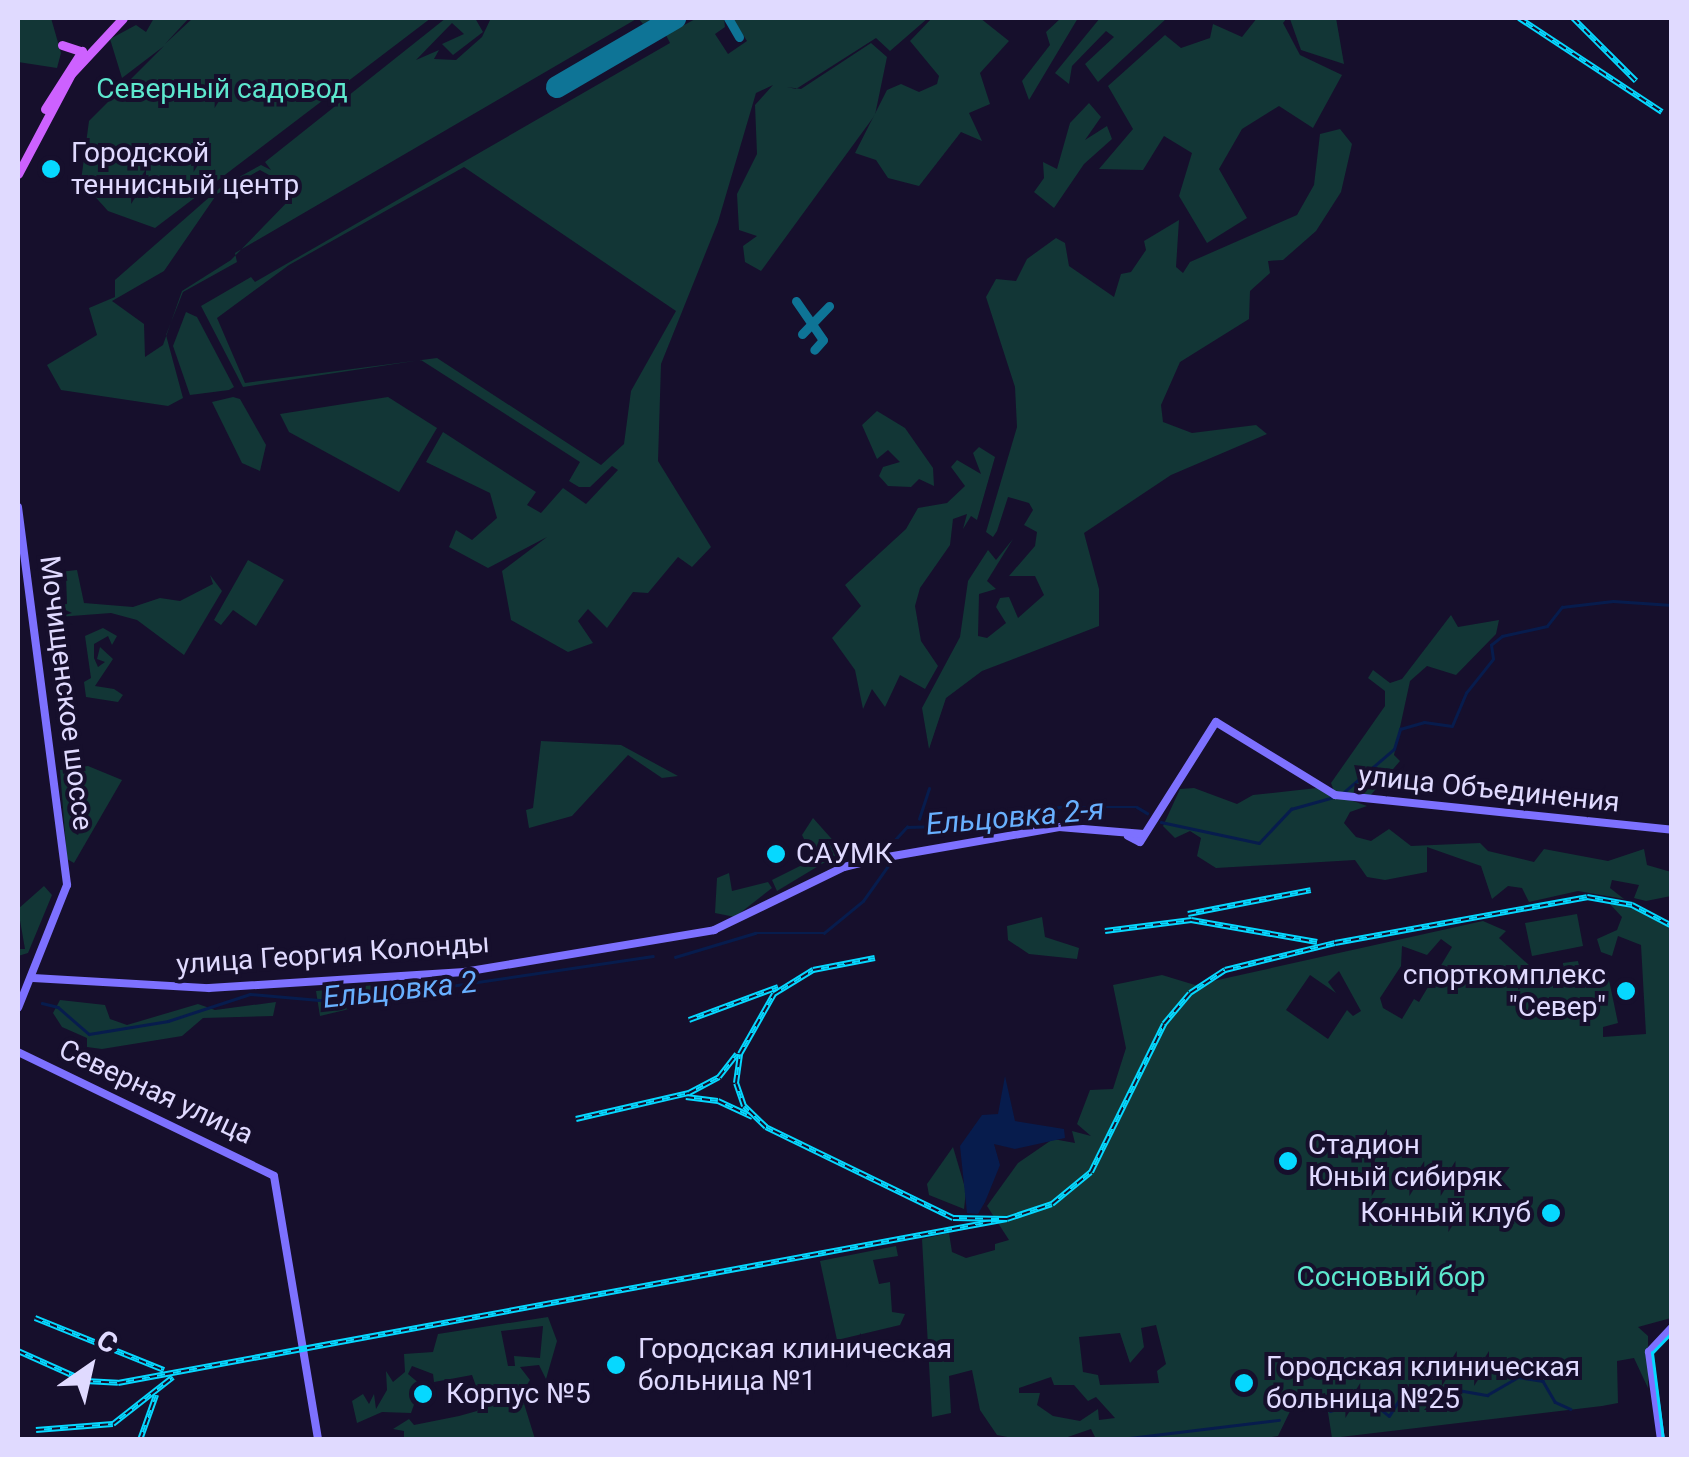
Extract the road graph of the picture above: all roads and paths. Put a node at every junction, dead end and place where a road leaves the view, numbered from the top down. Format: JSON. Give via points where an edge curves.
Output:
{"nodes":[{"id":1,"x":119,"y":18,"type":"edge"},
{"id":2,"x":62,"y":45,"type":"dead end"},
{"id":3,"x":83,"y":50,"type":"junction"},
{"id":4,"x":67,"y":70,"type":"junction"},
{"id":5,"x":18,"y":162,"type":"edge"},
{"id":6,"x":18,"y":174,"type":"edge"},
{"id":7,"x":18,"y":507,"type":"edge"},
{"id":8,"x":1672,"y":830,"type":"edge"},
{"id":9,"x":1142,"y":838,"type":"joint"},
{"id":10,"x":65,"y":863,"type":"junction"},
{"id":11,"x":78,"y":864,"type":"dead end"},
{"id":12,"x":33,"y":978,"type":"junction"},
{"id":13,"x":18,"y":1008,"type":"edge"},
{"id":14,"x":18,"y":1052,"type":"edge"},
{"id":15,"x":1672,"y":1327,"type":"edge"},
{"id":16,"x":318,"y":1440,"type":"edge"},
{"id":17,"x":1661,"y":1440,"type":"edge"}],
"edges":[{"from":1,"to":3,"type":"main road"},
{"from":1,"to":4,"type":"main road"},
{"from":2,"to":3,"type":"main road"},
{"from":3,"to":4,"type":"main road"},
{"from":4,"to":5,"type":"main road"},
{"from":4,"to":6,"type":"main road"},
{"from":7,"to":10,"type":"main road","name":"Мочищенское шоссе"},
{"from":8,"to":9,"type":"main road","name":"улица Объединения","via":[[1335,795],[1216,722]]},
{"from":9,"to":12,"type":"main road","name":"улица Георгия Колонды","via":[[1034,832],[844,866],[714,930],[464,972],[193,988]]},
{"from":10,"to":11,"type":"main road"},
{"from":10,"to":12,"type":"main road","name":"Мочищенское шоссе","via":[[67,886]]},
{"from":12,"to":13,"type":"main road"},
{"from":14,"to":16,"type":"main road","name":"Северная улица","via":[[274,1176]]},
{"from":15,"to":17,"type":"main road","via":[[1649,1352]]}]}
